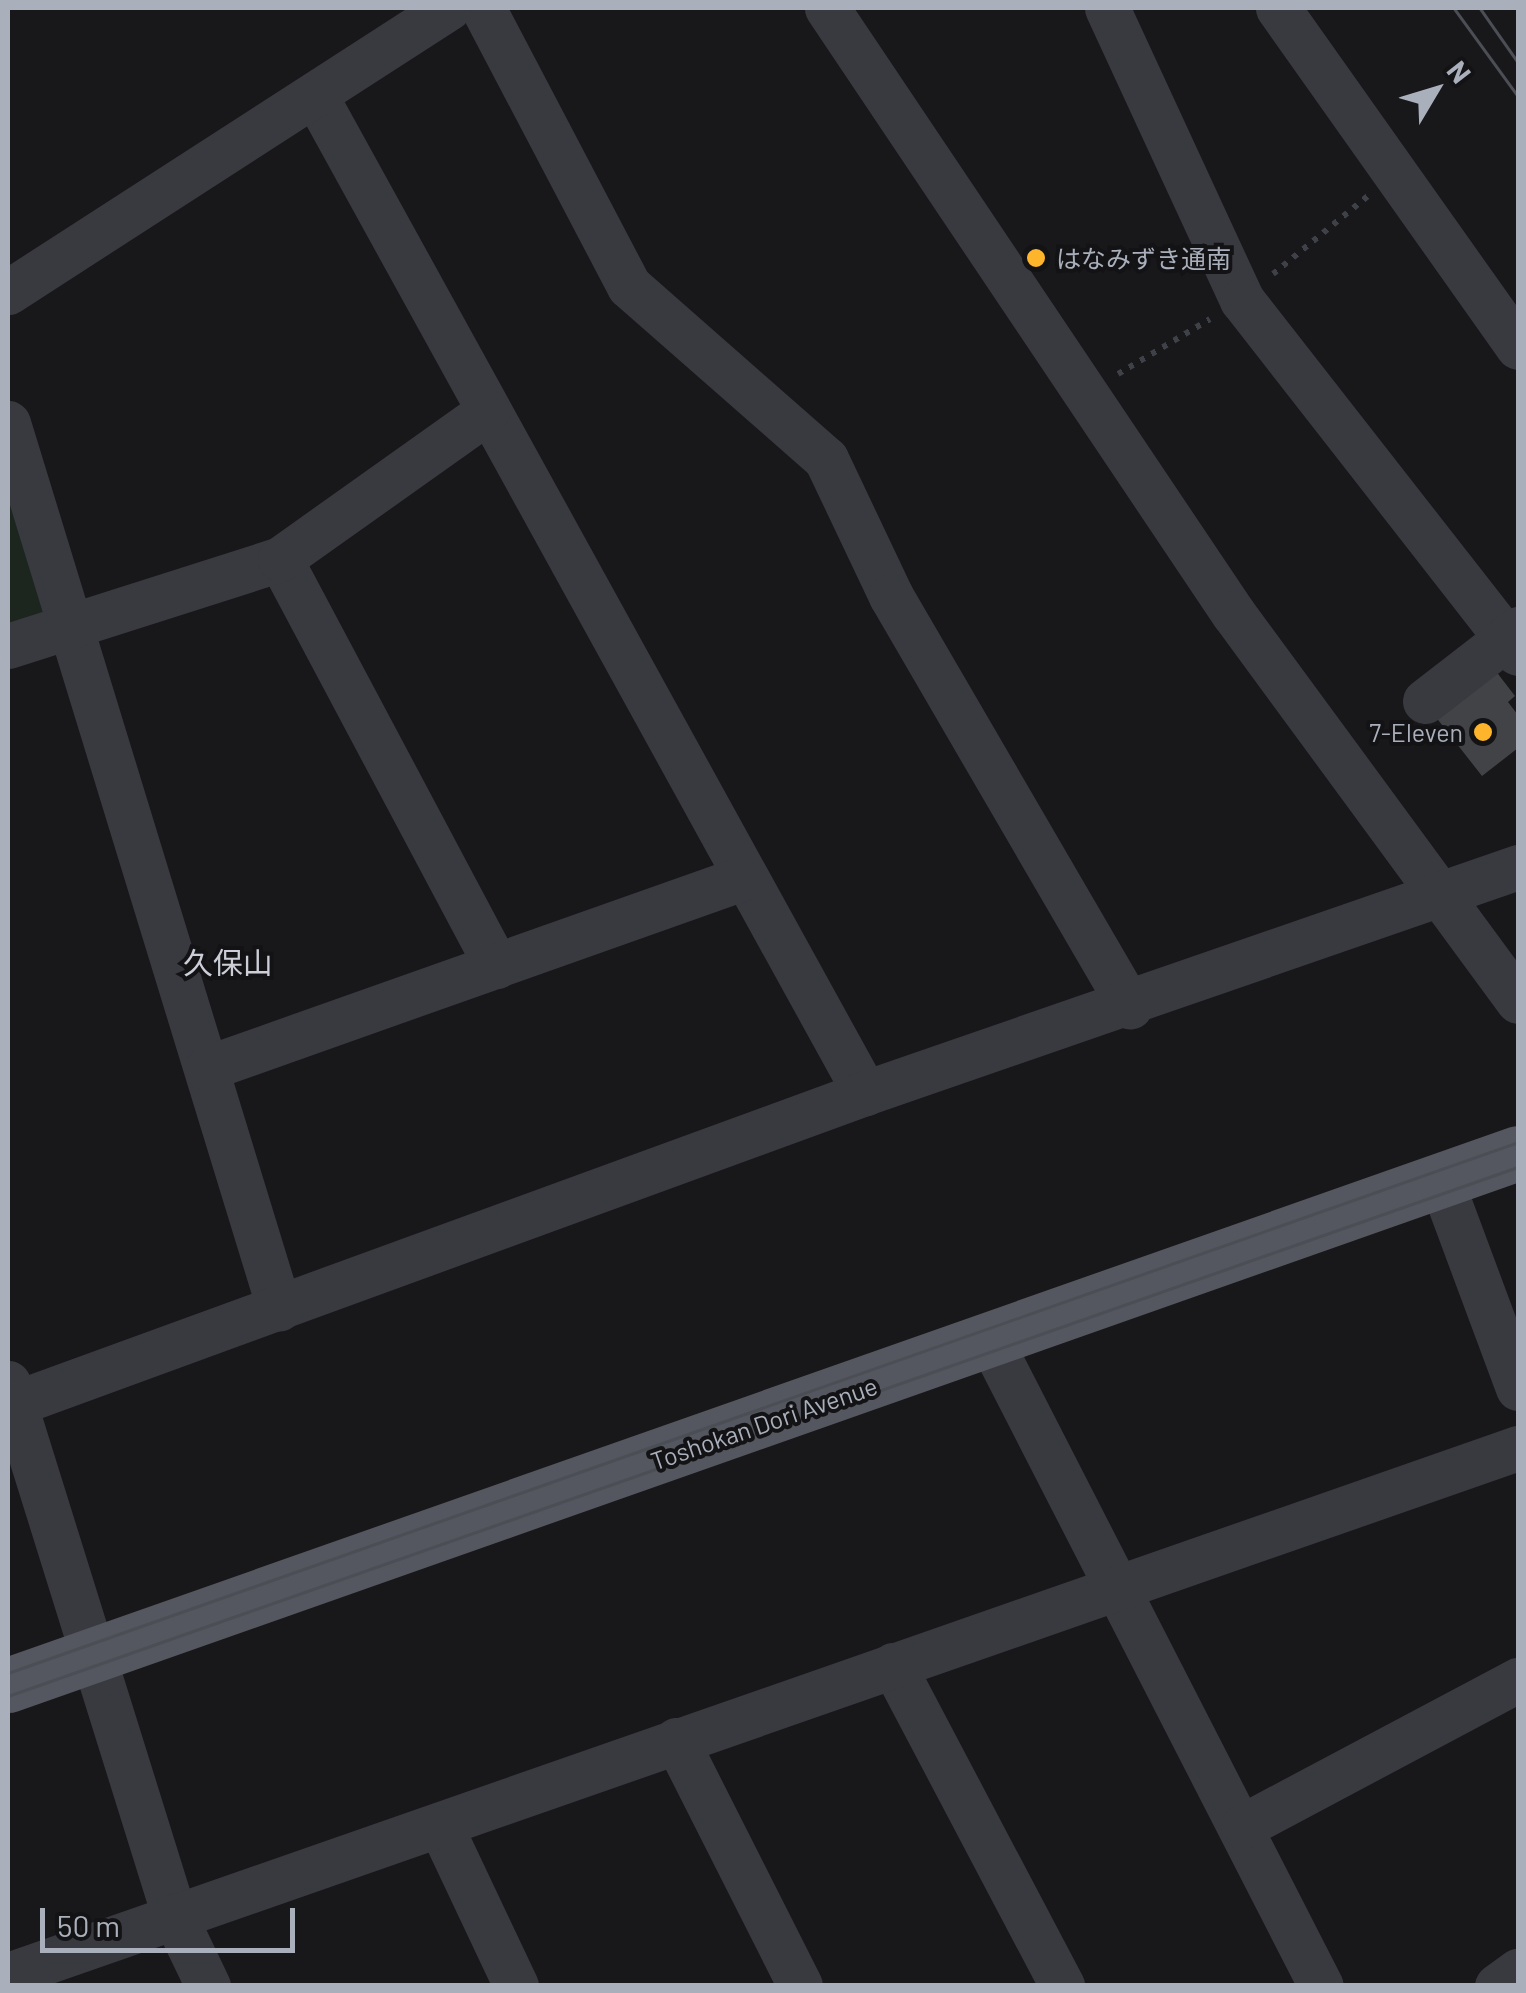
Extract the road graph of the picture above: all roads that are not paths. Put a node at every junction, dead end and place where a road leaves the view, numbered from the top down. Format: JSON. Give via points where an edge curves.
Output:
{"nodes":[{"id":1,"x":448,"y":8,"type":"edge"},
{"id":2,"x":484,"y":8,"type":"edge"},
{"id":3,"x":827,"y":8,"type":"edge"},
{"id":4,"x":1107,"y":8,"type":"edge"},
{"id":5,"x":1278,"y":8,"type":"edge"},
{"id":6,"x":393,"y":23,"type":"edge"},
{"id":7,"x":315,"y":95,"type":"junction"},
{"id":8,"x":8,"y":292,"type":"edge"},
{"id":9,"x":1518,"y":346,"type":"edge"},
{"id":10,"x":487,"y":412,"type":"junction"},
{"id":11,"x":8,"y":423,"type":"edge"},
{"id":12,"x":280,"y":559,"type":"junction"},
{"id":13,"x":72,"y":627,"type":"junction"},
{"id":14,"x":1516,"y":639,"type":"edge"},
{"id":15,"x":8,"y":646,"type":"edge"},
{"id":16,"x":1425,"y":701,"type":"dead end"},
{"id":17,"x":1518,"y":868,"type":"edge"},
{"id":18,"x":740,"y":878,"type":"junction"},
{"id":19,"x":1440,"y":897,"type":"junction"},
{"id":20,"x":496,"y":966,"type":"junction"},
{"id":21,"x":1518,"y":1001,"type":"edge"},
{"id":22,"x":1130,"y":1006,"type":"junction"},
{"id":23,"x":208,"y":1068,"type":"junction"},
{"id":24,"x":865,"y":1093,"type":"junction"},
{"id":25,"x":1518,"y":1153,"type":"edge"},
{"id":26,"x":1441,"y":1181,"type":"junction"},
{"id":27,"x":279,"y":1308,"type":"junction"},
{"id":28,"x":992,"y":1344,"type":"junction"},
{"id":29,"x":1518,"y":1388,"type":"edge"},
{"id":30,"x":10,"y":1398,"type":"edge"},
{"id":31,"x":1518,"y":1448,"type":"edge"},
{"id":32,"x":1117,"y":1586,"type":"junction"},
{"id":33,"x":94,"y":1654,"type":"junction"},
{"id":34,"x":893,"y":1666,"type":"junction"},
{"id":35,"x":1518,"y":1680,"type":"edge"},
{"id":36,"x":8,"y":1685,"type":"edge"},
{"id":37,"x":676,"y":1740,"type":"junction"},
{"id":38,"x":440,"y":1826,"type":"junction"},
{"id":39,"x":1243,"y":1826,"type":"junction"},
{"id":40,"x":174,"y":1915,"type":"junction"},
{"id":41,"x":1518,"y":1971,"type":"edge"},
{"id":42,"x":8,"y":1975,"type":"edge"},
{"id":43,"x":208,"y":1986,"type":"edge"},
{"id":44,"x":516,"y":1986,"type":"edge"},
{"id":45,"x":800,"y":1986,"type":"edge"},
{"id":46,"x":1062,"y":1986,"type":"edge"},
{"id":47,"x":1322,"y":1986,"type":"edge"},
{"id":48,"x":1498,"y":1986,"type":"edge"}],
"edges":[{"from":1,"to":6,"type":"street"},
{"from":2,"to":22,"type":"street","via":[[630,286],[826,459],[891,596]]},
{"from":3,"to":19,"type":"street","via":[[1233,613]]},
{"from":4,"to":14,"type":"street","via":[[1242,300]]},
{"from":5,"to":9,"type":"street"},
{"from":6,"to":7,"type":"street"},
{"from":7,"to":8,"type":"street"},
{"from":7,"to":10,"type":"street"},
{"from":10,"to":12,"type":"street"},
{"from":10,"to":18,"type":"street"},
{"from":11,"to":13,"type":"street"},
{"from":12,"to":13,"type":"street"},
{"from":12,"to":20,"type":"street"},
{"from":13,"to":15,"type":"street"},
{"from":13,"to":23,"type":"street"},
{"from":14,"to":16,"type":"street"},
{"from":17,"to":19,"type":"street"},
{"from":18,"to":20,"type":"street"},
{"from":18,"to":24,"type":"street"},
{"from":19,"to":21,"type":"street"},
{"from":19,"to":22,"type":"street"},
{"from":20,"to":23,"type":"street"},
{"from":22,"to":24,"type":"street"},
{"from":23,"to":27,"type":"street"},
{"from":24,"to":27,"type":"street"},
{"from":25,"to":26,"type":"main road","name":"Toshokan Dori Avenue"},
{"from":26,"to":28,"type":"main road","name":"Toshokan Dori Avenue"},
{"from":26,"to":29,"type":"street"},
{"from":27,"to":30,"type":"street"},
{"from":28,"to":32,"type":"street"},
{"from":28,"to":33,"type":"main road","name":"Toshokan Dori Avenue"},
{"from":30,"to":33,"type":"street"},
{"from":31,"to":32,"type":"street"},
{"from":32,"to":34,"type":"street"},
{"from":32,"to":39,"type":"street"},
{"from":33,"to":36,"type":"main road","name":"Toshokan Dori Avenue"},
{"from":33,"to":40,"type":"street"},
{"from":34,"to":37,"type":"street"},
{"from":34,"to":46,"type":"street"},
{"from":35,"to":39,"type":"street"},
{"from":37,"to":38,"type":"street"},
{"from":37,"to":45,"type":"street"},
{"from":38,"to":40,"type":"street"},
{"from":38,"to":44,"type":"street"},
{"from":39,"to":47,"type":"street"},
{"from":40,"to":42,"type":"street"},
{"from":40,"to":43,"type":"street"},
{"from":41,"to":48,"type":"street"}]}
